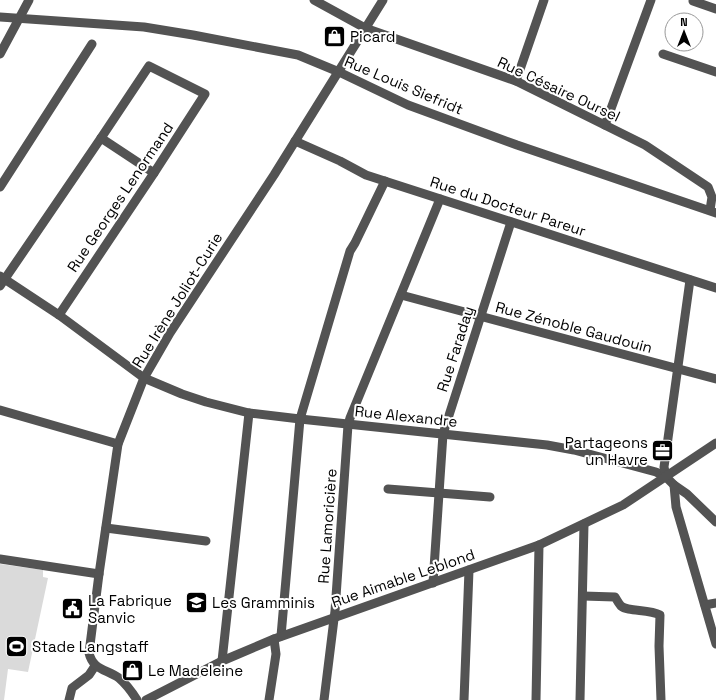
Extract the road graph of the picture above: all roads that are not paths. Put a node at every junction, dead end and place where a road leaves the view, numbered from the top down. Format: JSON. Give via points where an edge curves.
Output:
{"nodes":[{"id":1,"x":29,"y":0,"type":"edge"},
{"id":2,"x":314,"y":0,"type":"edge"},
{"id":3,"x":383,"y":0,"type":"edge"},
{"id":4,"x":544,"y":0,"type":"edge"},
{"id":5,"x":650,"y":0,"type":"edge"},
{"id":6,"x":694,"y":1,"type":"dead end"},
{"id":7,"x":716,"y":9,"type":"edge"},
{"id":8,"x":0,"y":17,"type":"edge"},
{"id":9,"x":20,"y":18,"type":"junction"},
{"id":10,"x":365,"y":28,"type":"junction"},
{"id":11,"x":92,"y":44,"type":"dead end"},
{"id":12,"x":0,"y":54,"type":"edge"},
{"id":13,"x":663,"y":54,"type":"dead end"},
{"id":14,"x":339,"y":72,"type":"junction"},
{"id":15,"x":716,"y":72,"type":"edge"},
{"id":16,"x":516,"y":80,"type":"junction"},
{"id":17,"x":605,"y":125,"type":"junction"},
{"id":18,"x":101,"y":138,"type":"junction"},
{"id":19,"x":295,"y":141,"type":"junction"},
{"id":20,"x":154,"y":173,"type":"junction"},
{"id":21,"x":385,"y":181,"type":"junction"},
{"id":22,"x":0,"y":187,"type":"edge"},
{"id":23,"x":440,"y":199,"type":"junction"},
{"id":24,"x":713,"y":212,"type":"edge"},
{"id":25,"x":511,"y":222,"type":"junction"},
{"id":26,"x":2,"y":280,"type":"edge"},
{"id":27,"x":690,"y":280,"type":"junction"},
{"id":28,"x":716,"y":288,"type":"edge"},
{"id":29,"x":401,"y":295,"type":"junction"},
{"id":30,"x":59,"y":315,"type":"junction"},
{"id":31,"x":480,"y":317,"type":"junction"},
{"id":32,"x":678,"y":369,"type":"junction"},
{"id":33,"x":144,"y":378,"type":"junction"},
{"id":34,"x":716,"y":379,"type":"edge"},
{"id":35,"x":0,"y":410,"type":"edge"},
{"id":36,"x":249,"y":413,"type":"junction"},
{"id":37,"x":300,"y":419,"type":"junction"},
{"id":38,"x":348,"y":425,"type":"junction"},
{"id":39,"x":443,"y":434,"type":"junction"},
{"id":40,"x":716,"y":443,"type":"edge"},
{"id":41,"x":118,"y":444,"type":"junction"},
{"id":42,"x":666,"y":477,"type":"junction"},
{"id":43,"x":674,"y":485,"type":"junction"},
{"id":44,"x":388,"y":489,"type":"dead end"},
{"id":45,"x":439,"y":493,"type":"junction"},
{"id":46,"x":490,"y":497,"type":"dead end"},
{"id":47,"x":716,"y":522,"type":"edge"},
{"id":48,"x":584,"y":524,"type":"junction"},
{"id":49,"x":106,"y":528,"type":"junction"},
{"id":50,"x":206,"y":541,"type":"dead end"},
{"id":51,"x":539,"y":545,"type":"junction"},
{"id":52,"x":0,"y":559,"type":"edge"},
{"id":53,"x":469,"y":570,"type":"junction"},
{"id":54,"x":99,"y":574,"type":"junction"},
{"id":55,"x":432,"y":583,"type":"junction"},
{"id":56,"x":583,"y":596,"type":"junction"},
{"id":57,"x":716,"y":603,"type":"edge"},
{"id":58,"x":705,"y":605,"type":"junction"},
{"id":59,"x":334,"y":617,"type":"junction"},
{"id":60,"x":277,"y":637,"type":"junction"},
{"id":61,"x":716,"y":644,"type":"edge"},
{"id":62,"x":222,"y":661,"type":"junction"},
{"id":63,"x":95,"y":666,"type":"junction"},
{"id":64,"x":68,"y":700,"type":"edge"},
{"id":65,"x":137,"y":700,"type":"edge"},
{"id":66,"x":146,"y":700,"type":"edge"},
{"id":67,"x":269,"y":700,"type":"edge"},
{"id":68,"x":324,"y":700,"type":"edge"},
{"id":69,"x":464,"y":700,"type":"edge"},
{"id":70,"x":536,"y":700,"type":"edge"},
{"id":71,"x":580,"y":700,"type":"edge"},
{"id":72,"x":661,"y":700,"type":"edge"}],
"edges":[{"from":1,"to":9,"type":"street"},
{"from":2,"to":10,"type":"street","name":"Rue Césaire Oursel"},
{"from":3,"to":10,"type":"street","name":"Rue Irène Joliot-Curie"},
{"from":4,"to":16,"type":"street"},
{"from":5,"to":17,"type":"street"},
{"from":6,"to":7,"type":"street"},
{"from":8,"to":9,"type":"street","name":"Rue Louis Siefridt"},
{"from":9,"to":12,"type":"street"},
{"from":9,"to":14,"type":"street","name":"Rue Louis Siefridt","via":[[144,27],[193,35],[298,55]]},
{"from":10,"to":14,"type":"street","name":"Rue Irène Joliot-Curie"},
{"from":10,"to":16,"type":"street","name":"Rue Césaire Oursel"},
{"from":11,"to":22,"type":"street"},
{"from":13,"to":15,"type":"street"},
{"from":14,"to":19,"type":"street","name":"Rue Irène Joliot-Curie"},
{"from":14,"to":24,"type":"street","name":"Rue Louis Siefridt","via":[[398,101],[456,123]]},
{"from":16,"to":17,"type":"street","name":"Rue Césaire Oursel"},
{"from":17,"to":24,"type":"street","name":"Rue Césaire Oursel","via":[[645,145],[708,187]]},
{"from":18,"to":20,"type":"street"},
{"from":18,"to":20,"type":"street","name":"Rue Georges Lenormand","via":[[149,66],[205,94]]},
{"from":18,"to":26,"type":"street"},
{"from":19,"to":21,"type":"street","name":"Rue du Docteur Pareur","via":[[366,175]]},
{"from":19,"to":33,"type":"street","name":"Rue Irène Joliot-Curie","via":[[170,333]]},
{"from":20,"to":30,"type":"street","name":"Rue Georges Lenormand"},
{"from":21,"to":23,"type":"street","name":"Rue du Docteur Pareur"},
{"from":21,"to":37,"type":"street","via":[[350,251]]},
{"from":23,"to":25,"type":"street","name":"Rue du Docteur Pareur"},
{"from":23,"to":29,"type":"street","name":"Rue Lamoricière"},
{"from":25,"to":27,"type":"street","name":"Rue du Docteur Pareur"},
{"from":25,"to":31,"type":"street","name":"Rue Faraday"},
{"from":26,"to":30,"type":"street","name":"Rue Alexandre"},
{"from":27,"to":28,"type":"street","name":"Rue du Docteur Pareur"},
{"from":27,"to":32,"type":"street"},
{"from":29,"to":31,"type":"street","name":"Rue Zénoble Gaudouin"},
{"from":29,"to":38,"type":"street","name":"Rue Lamoricière"},
{"from":30,"to":33,"type":"street","name":"Rue Alexandre"},
{"from":31,"to":32,"type":"street","name":"Rue Zénoble Gaudouin"},
{"from":31,"to":39,"type":"street","name":"Rue Faraday"},
{"from":32,"to":34,"type":"street","name":"Rue Zénoble Gaudouin"},
{"from":32,"to":42,"type":"street","via":[[664,467]]},
{"from":33,"to":36,"type":"street","name":"Rue Alexandre","via":[[182,394]]},
{"from":33,"to":41,"type":"street","name":"Rue Irène Joliot-Curie"},
{"from":35,"to":41,"type":"street"},
{"from":36,"to":37,"type":"street","name":"Rue Alexandre"},
{"from":36,"to":62,"type":"street"},
{"from":37,"to":38,"type":"street","name":"Rue Alexandre"},
{"from":37,"to":60,"type":"street"},
{"from":38,"to":39,"type":"street","name":"Rue Alexandre"},
{"from":38,"to":59,"type":"street","name":"Rue Lamoricière"},
{"from":39,"to":42,"type":"street","name":"Rue Alexandre","via":[[554,446],[656,472]]},
{"from":39,"to":45,"type":"street","name":"Rue Faraday"},
{"from":40,"to":42,"type":"street","name":"Rue Aimable Leblond"},
{"from":41,"to":49,"type":"street","name":"Rue Irène Joliot-Curie"},
{"from":42,"to":43,"type":"street"},
{"from":42,"to":48,"type":"street","name":"Rue Aimable Leblond","via":[[623,505]]},
{"from":43,"to":47,"type":"street"},
{"from":43,"to":58,"type":"street","via":[[676,507]]},
{"from":44,"to":45,"type":"street"},
{"from":45,"to":46,"type":"street"},
{"from":45,"to":55,"type":"street","name":"Rue Faraday"},
{"from":48,"to":51,"type":"street","name":"Rue Aimable Leblond"},
{"from":48,"to":56,"type":"street"},
{"from":49,"to":50,"type":"street"},
{"from":49,"to":54,"type":"street","name":"Rue Irène Joliot-Curie"},
{"from":51,"to":53,"type":"street","name":"Rue Aimable Leblond"},
{"from":51,"to":70,"type":"street"},
{"from":52,"to":54,"type":"street"},
{"from":53,"to":55,"type":"street","name":"Rue Aimable Leblond"},
{"from":53,"to":69,"type":"street"},
{"from":54,"to":63,"type":"street","name":"Rue Irène Joliot-Curie","via":[[89,653]]},
{"from":55,"to":59,"type":"street","name":"Rue Aimable Leblond"},
{"from":56,"to":71,"type":"street"},
{"from":56,"to":72,"type":"street","via":[[615,597],[621,606],[653,611],[660,615]]},
{"from":57,"to":58,"type":"street"},
{"from":58,"to":61,"type":"street"},
{"from":59,"to":60,"type":"street","name":"Rue Aimable Leblond"},
{"from":59,"to":68,"type":"street","name":"Rue Lamoricière"},
{"from":60,"to":62,"type":"street","name":"Rue Aimable Leblond"},
{"from":60,"to":67,"type":"street"},
{"from":62,"to":66,"type":"street","name":"Rue Aimable Leblond"},
{"from":63,"to":64,"type":"street","via":[[89,675],[72,688]]},
{"from":63,"to":65,"type":"street","via":[[119,679]]}]}
